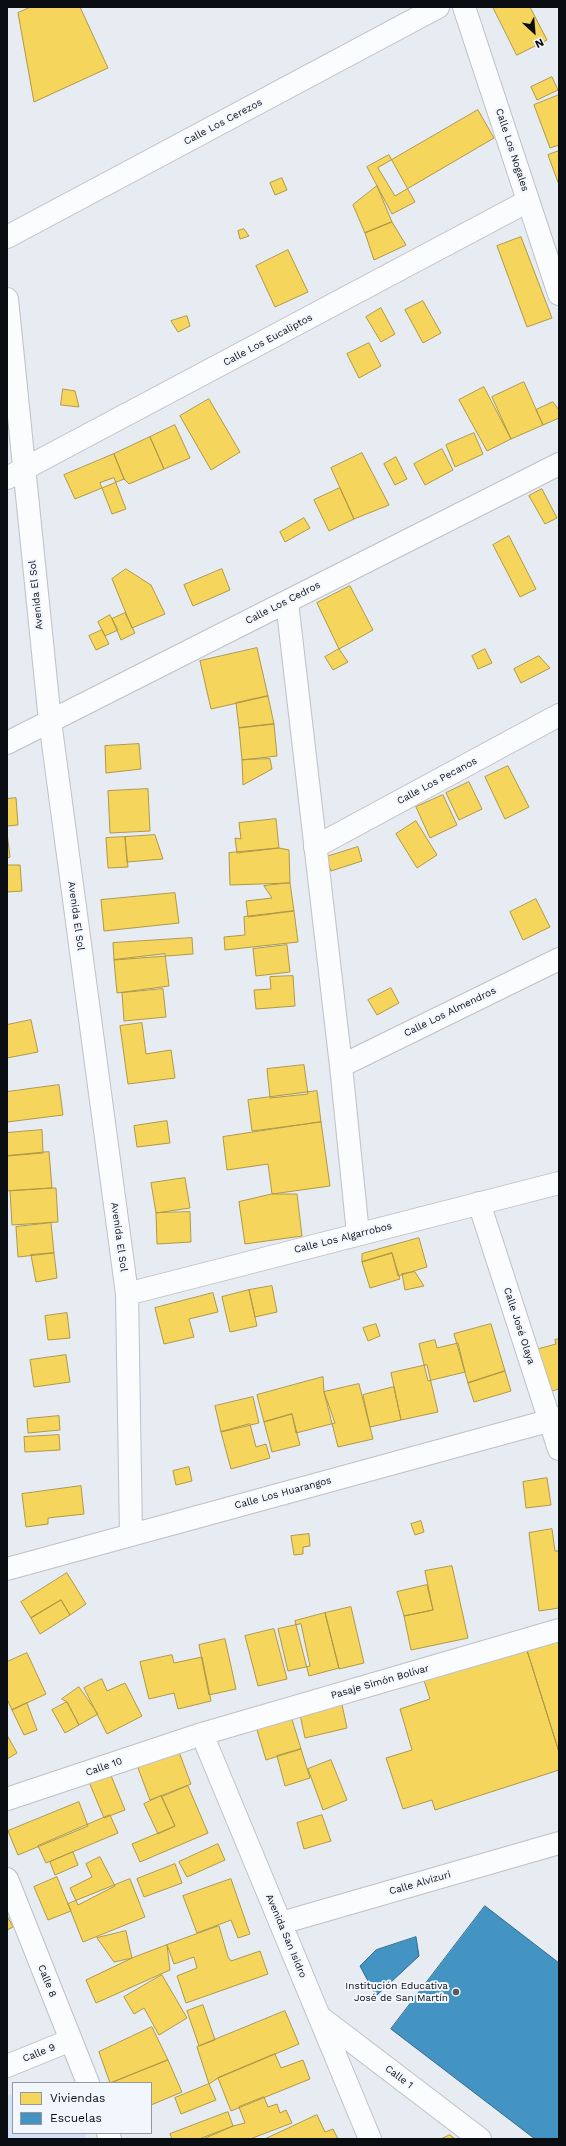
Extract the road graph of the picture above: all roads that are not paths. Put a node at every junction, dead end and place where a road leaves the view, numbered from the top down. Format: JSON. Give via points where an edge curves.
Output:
{"nodes":[{"id":1,"x":438,"y":7,"type":"edge"},
{"id":2,"x":464,"y":7,"type":"edge"},
{"id":3,"x":528,"y":201,"type":"junction"},
{"id":4,"x":7,"y":237,"type":"edge"},
{"id":5,"x":559,"y":294,"type":"edge"},
{"id":6,"x":7,"y":298,"type":"edge"},
{"id":7,"x":559,"y":464,"type":"edge"},
{"id":8,"x":15,"y":474,"type":"edge"},
{"id":9,"x":287,"y":602,"type":"junction"},
{"id":10,"x":559,"y":715,"type":"edge"},
{"id":11,"x":50,"y":721,"type":"junction"},
{"id":12,"x":7,"y":743,"type":"edge"},
{"id":13,"x":315,"y":847,"type":"junction"},
{"id":14,"x":559,"y":959,"type":"edge"},
{"id":15,"x":341,"y":1066,"type":"junction"},
{"id":16,"x":559,"y":1183,"type":"edge"},
{"id":17,"x":479,"y":1203,"type":"junction"},
{"id":18,"x":358,"y":1234,"type":"junction"},
{"id":19,"x":127,"y":1294,"type":"junction"},
{"id":20,"x":554,"y":1419,"type":"edge"},
{"id":21,"x":559,"y":1449,"type":"edge"},
{"id":22,"x":131,"y":1535,"type":"junction"},
{"id":23,"x":7,"y":1569,"type":"edge"},
{"id":24,"x":559,"y":1630,"type":"edge"},
{"id":25,"x":202,"y":1734,"type":"junction"},
{"id":26,"x":7,"y":1800,"type":"edge"},
{"id":27,"x":559,"y":1843,"type":"edge"},
{"id":28,"x":7,"y":1879,"type":"edge"},
{"id":29,"x":281,"y":1923,"type":"junction"},
{"id":30,"x":319,"y":2016,"type":"junction"},
{"id":31,"x":71,"y":2040,"type":"junction"},
{"id":32,"x":7,"y":2066,"type":"edge"},
{"id":33,"x":88,"y":2082,"type":"edge"},
{"id":34,"x":370,"y":2139,"type":"edge"},
{"id":35,"x":480,"y":2139,"type":"edge"}],
"edges":[{"from":1,"to":4,"type":"street","name":"Calle Los Cerezos"},
{"from":2,"to":3,"type":"street","name":"Calle Los Nogales"},
{"from":3,"to":5,"type":"street","name":"Calle Los Nogales"},
{"from":3,"to":8,"type":"street","name":"Calle Los Eucaliptos"},
{"from":6,"to":8,"type":"street","name":"Avenida El Sol"},
{"from":7,"to":9,"type":"street","name":"Calle Los Cedros"},
{"from":8,"to":11,"type":"street","name":"Avenida El Sol"},
{"from":9,"to":11,"type":"street","name":"Calle Los Cedros"},
{"from":9,"to":13,"type":"street"},
{"from":10,"to":13,"type":"street","name":"Calle Los Pecanos"},
{"from":11,"to":12,"type":"street","name":"Calle Los Cedros"},
{"from":11,"to":19,"type":"street","name":"Avenida El Sol"},
{"from":13,"to":15,"type":"street"},
{"from":14,"to":15,"type":"street","name":"Calle Los Almendros"},
{"from":15,"to":18,"type":"street"},
{"from":16,"to":17,"type":"street","name":"Calle Los Algarrobos"},
{"from":17,"to":18,"type":"street","name":"Calle Los Algarrobos"},
{"from":17,"to":20,"type":"street","name":"Calle José Olaya"},
{"from":18,"to":19,"type":"street","name":"Calle Los Algarrobos"},
{"from":19,"to":22,"type":"street","name":"Avenida El Sol"},
{"from":20,"to":21,"type":"street","name":"Calle José Olaya"},
{"from":20,"to":22,"type":"street","name":"Calle Los Huarangos"},
{"from":22,"to":23,"type":"street","name":"Calle Los Huarangos"},
{"from":24,"to":25,"type":"street","name":"Pasaje Simón Bolívar"},
{"from":25,"to":26,"type":"street","name":"Calle 10"},
{"from":25,"to":29,"type":"street","name":"Avenida San Isidro"},
{"from":27,"to":29,"type":"street","name":"Calle Alvizuri"},
{"from":28,"to":31,"type":"street","name":"Calle 8"},
{"from":29,"to":30,"type":"street","name":"Avenida San Isidro"},
{"from":30,"to":34,"type":"street","name":"Avenida San Isidro"},
{"from":30,"to":35,"type":"street","name":"Calle 1"},
{"from":31,"to":32,"type":"street","name":"Calle 9"},
{"from":31,"to":33,"type":"street","name":"Calle 8"}]}
